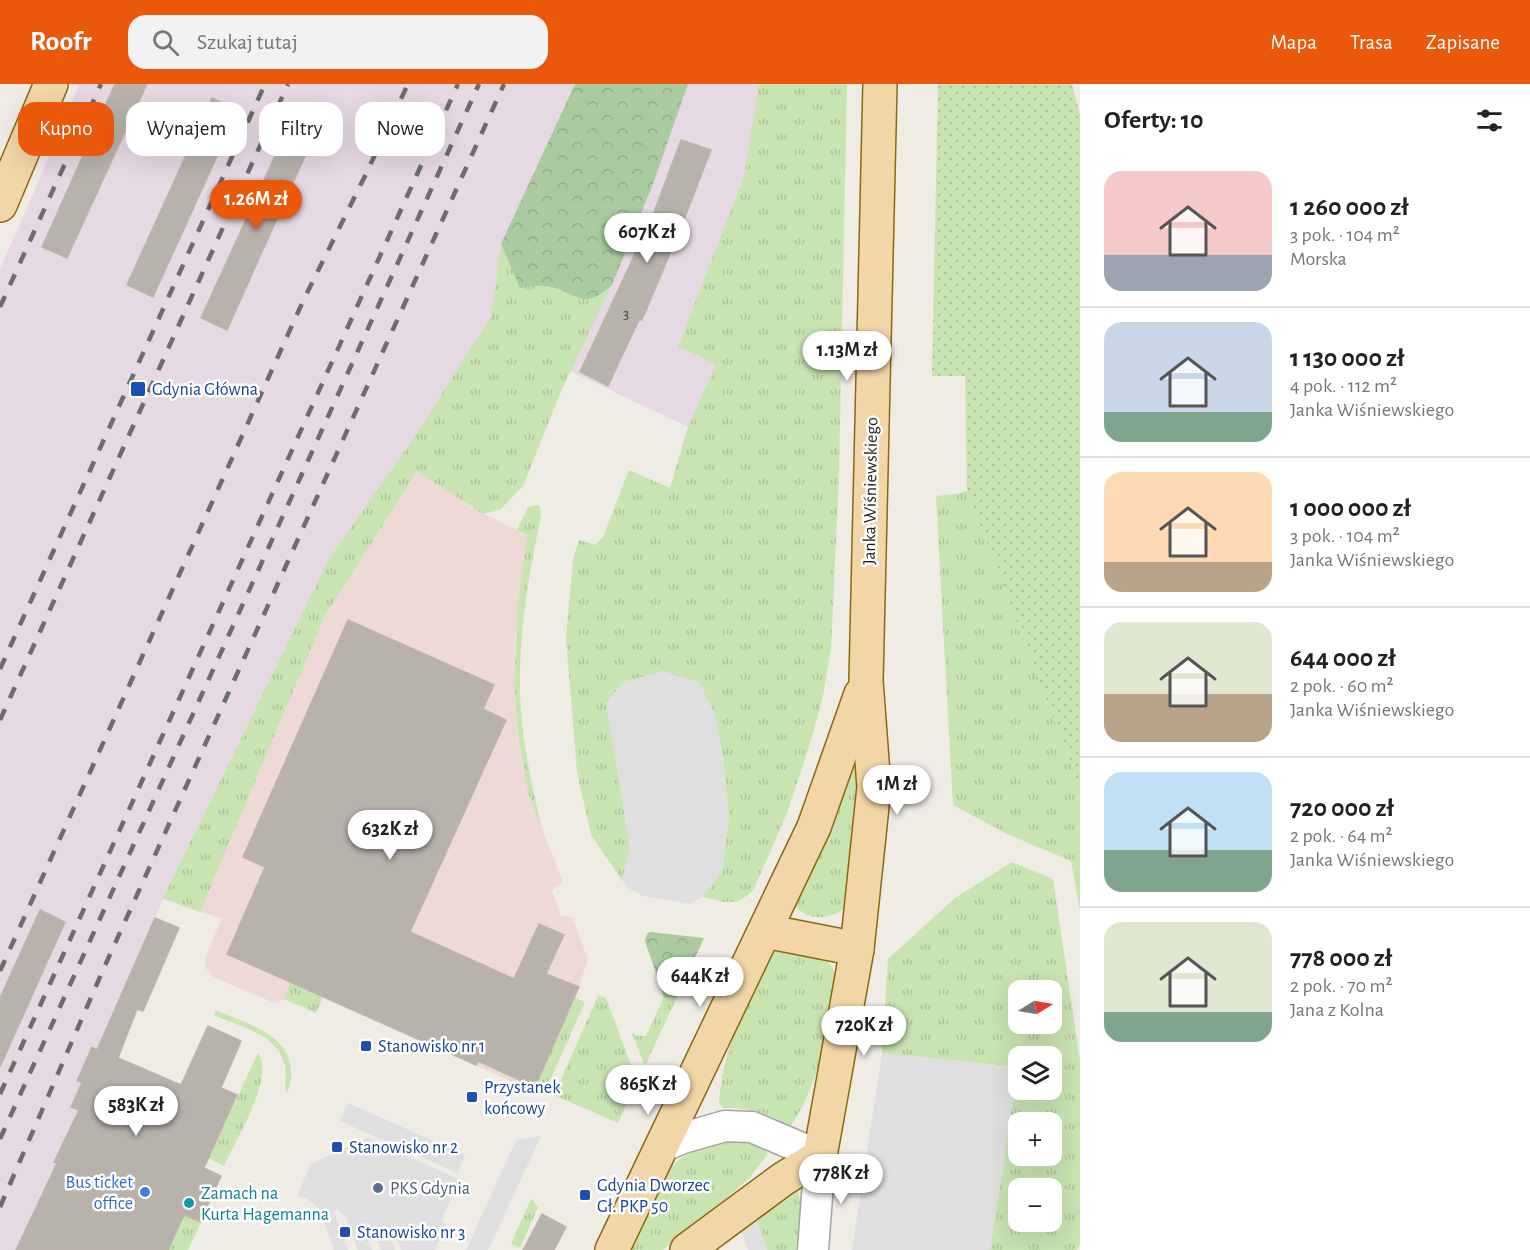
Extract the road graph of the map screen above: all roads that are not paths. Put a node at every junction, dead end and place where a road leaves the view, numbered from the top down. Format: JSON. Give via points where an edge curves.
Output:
{"nodes":[{"id":1,"x":51,"y":84,"type":"edge"},
{"id":2,"x":880,"y":84,"type":"edge"},
{"id":3,"x":0,"y":205,"type":"edge"},
{"id":4,"x":866,"y":681,"type":"junction"},
{"id":5,"x":765,"y":931,"type":"junction"},
{"id":6,"x":857,"y":949,"type":"junction"},
{"id":7,"x":661,"y":1147,"type":"junction"},
{"id":8,"x":820,"y":1156,"type":"junction"},
{"id":9,"x":612,"y":1250,"type":"edge"},
{"id":10,"x":687,"y":1250,"type":"edge"},
{"id":11,"x":813,"y":1250,"type":"edge"}],
"edges":[{"from":1,"to":3,"type":"main road"},
{"from":2,"to":4,"type":"main road","name":"Janka Wiśniewskiego"},
{"from":4,"to":5,"type":"main road","name":"Janka Wiśniewskiego","via":[[814,827]]},
{"from":4,"to":6,"type":"main road","name":"Janka Wiśniewskiego","via":[[874,787]]},
{"from":5,"to":6,"type":"main road"},
{"from":5,"to":7,"type":"main road","name":"Janka Wiśniewskiego"},
{"from":6,"to":8,"type":"main road","name":"Janka Wiśniewskiego"},
{"from":7,"to":8,"type":"street","via":[[725,1126],[752,1127]]},
{"from":7,"to":9,"type":"main road","name":"Janka Wiśniewskiego"},
{"from":8,"to":10,"type":"main road"},
{"from":8,"to":11,"type":"street"}]}
